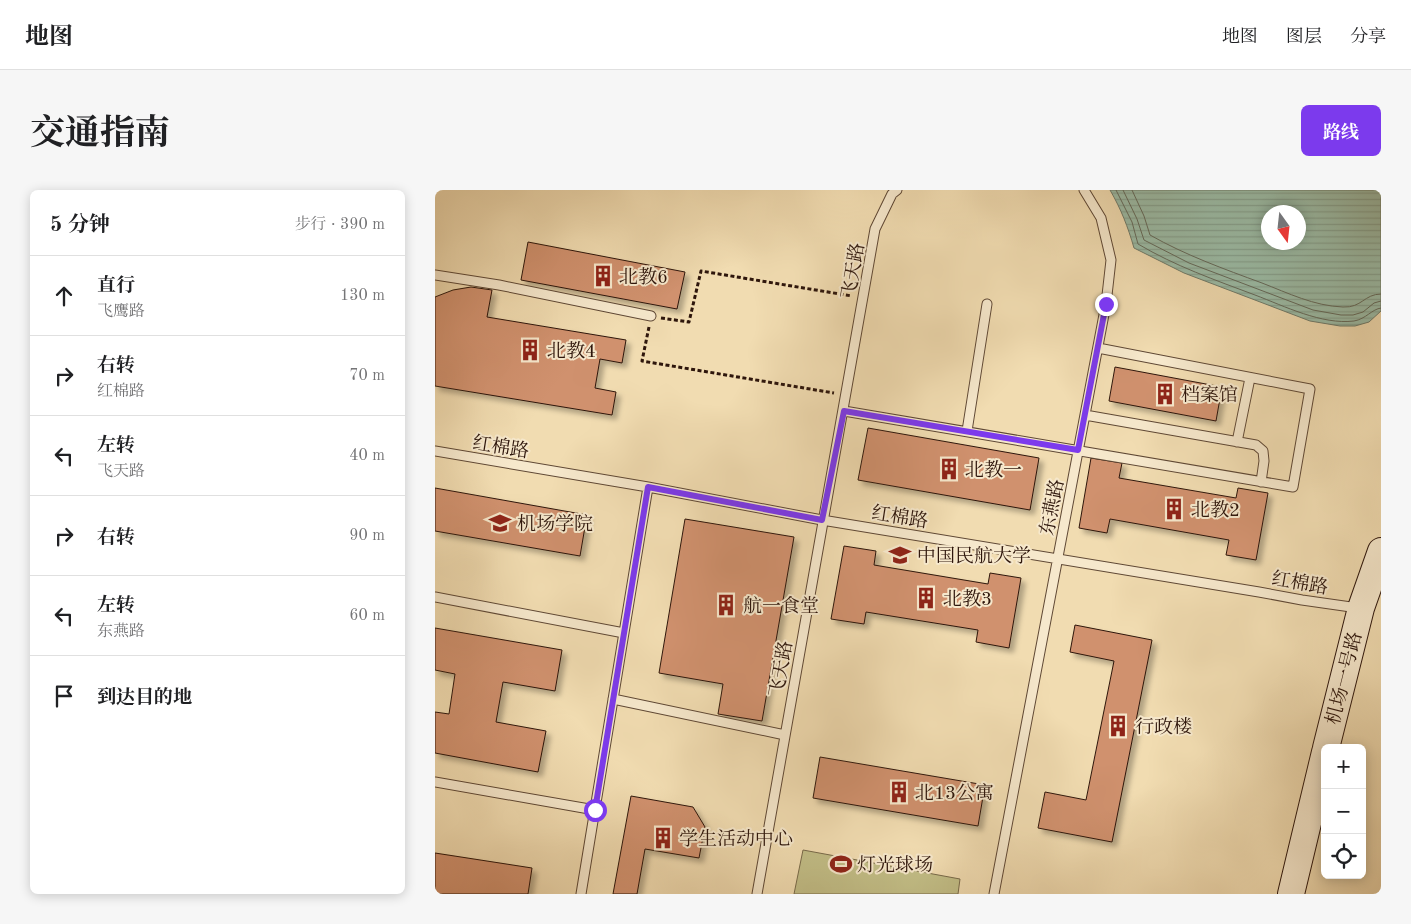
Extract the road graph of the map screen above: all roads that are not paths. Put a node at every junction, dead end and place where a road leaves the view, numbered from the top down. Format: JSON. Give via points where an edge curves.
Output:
{"nodes":[{"id":1,"x":897,"y":190,"type":"edge"},
{"id":2,"x":1084,"y":190,"type":"edge"},
{"id":3,"x":435,"y":275,"type":"edge"},
{"id":4,"x":987,"y":304,"type":"dead end"},
{"id":5,"x":651,"y":316,"type":"road end"},
{"id":6,"x":1098,"y":348,"type":"junction"},
{"id":7,"x":1250,"y":378,"type":"junction"},
{"id":8,"x":844,"y":411,"type":"junction"},
{"id":9,"x":1085,"y":415,"type":"junction"},
{"id":10,"x":967,"y":431,"type":"junction"},
{"id":11,"x":1237,"y":442,"type":"junction"},
{"id":12,"x":1078,"y":450,"type":"junction"},
{"id":13,"x":435,"y":451,"type":"edge"},
{"id":14,"x":1261,"y":482,"type":"junction"},
{"id":15,"x":648,"y":487,"type":"junction"},
{"id":16,"x":822,"y":520,"type":"junction"},
{"id":17,"x":1381,"y":551,"type":"edge"},
{"id":18,"x":1057,"y":559,"type":"junction"},
{"id":19,"x":435,"y":597,"type":"edge"},
{"id":20,"x":1361,"y":608,"type":"junction"},
{"id":21,"x":624,"y":632,"type":"junction"},
{"id":22,"x":613,"y":700,"type":"junction"},
{"id":23,"x":785,"y":734,"type":"junction"},
{"id":24,"x":1327,"y":744,"type":"edge"},
{"id":25,"x":1321,"y":769,"type":"edge"},
{"id":26,"x":435,"y":782,"type":"edge"},
{"id":27,"x":595,"y":810,"type":"junction"},
{"id":28,"x":581,"y":894,"type":"edge"},
{"id":29,"x":757,"y":894,"type":"edge"},
{"id":30,"x":994,"y":894,"type":"edge"},
{"id":31,"x":1291,"y":894,"type":"edge"}],
"edges":[{"from":1,"to":8,"type":"lane","name":"飞天路","via":[[875,229]]},
{"from":2,"to":6,"type":"lane","name":"东燕路","via":[[1101,218],[1111,260]]},
{"from":3,"to":5,"type":"lane"},
{"from":4,"to":10,"type":"lane"},
{"from":6,"to":7,"type":"lane"},
{"from":6,"to":9,"type":"lane","name":"东燕路"},
{"from":7,"to":11,"type":"lane"},
{"from":7,"to":14,"type":"lane","via":[[1310,389],[1293,487]]},
{"from":8,"to":10,"type":"lane"},
{"from":8,"to":16,"type":"lane","name":"飞天路"},
{"from":9,"to":11,"type":"lane"},
{"from":9,"to":12,"type":"lane","name":"东燕路"},
{"from":10,"to":12,"type":"lane"},
{"from":11,"to":14,"type":"lane","via":[[1256,445],[1263,451]]},
{"from":12,"to":14,"type":"lane"},
{"from":12,"to":18,"type":"lane","name":"东燕路"},
{"from":13,"to":15,"type":"lane","name":"红棉路"},
{"from":15,"to":16,"type":"lane","name":"红棉路"},
{"from":15,"to":21,"type":"lane"},
{"from":16,"to":18,"type":"lane","name":"红棉路"},
{"from":16,"to":23,"type":"lane","name":"飞天路"},
{"from":17,"to":20,"type":"main road","name":"机场一号路"},
{"from":18,"to":20,"type":"lane","name":"红棉路"},
{"from":18,"to":30,"type":"lane","name":"东燕路"},
{"from":19,"to":21,"type":"lane"},
{"from":20,"to":24,"type":"main road","name":"机场一号路"},
{"from":21,"to":22,"type":"lane"},
{"from":22,"to":23,"type":"lane"},
{"from":22,"to":27,"type":"lane"},
{"from":23,"to":29,"type":"lane","name":"飞天路"},
{"from":25,"to":31,"type":"main road"},
{"from":26,"to":27,"type":"lane"},
{"from":27,"to":28,"type":"lane"}]}
